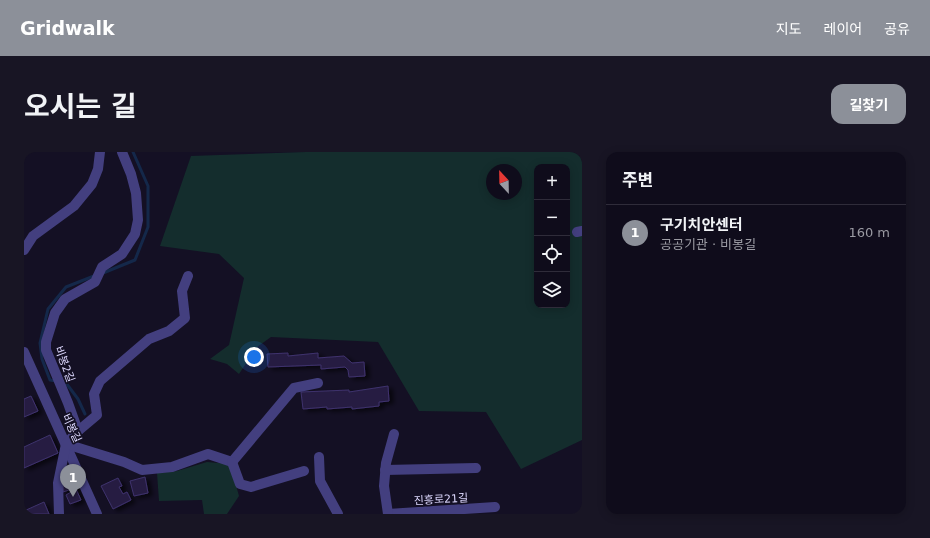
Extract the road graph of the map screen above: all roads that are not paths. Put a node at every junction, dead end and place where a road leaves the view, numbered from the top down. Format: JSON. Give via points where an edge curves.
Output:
{"nodes":[{"id":1,"x":100,"y":152,"type":"edge"},
{"id":2,"x":122,"y":152,"type":"edge"},
{"id":3,"x":24,"y":250,"type":"edge"},
{"id":4,"x":188,"y":276,"type":"dead end"},
{"id":5,"x":24,"y":352,"type":"edge"},
{"id":6,"x":318,"y":383,"type":"dead end"},
{"id":7,"x":78,"y":431,"type":"junction"},
{"id":8,"x":394,"y":434,"type":"dead end"},
{"id":9,"x":66,"y":444,"type":"junction"},
{"id":10,"x":319,"y":456,"type":"dead end"},
{"id":11,"x":232,"y":462,"type":"junction"},
{"id":12,"x":476,"y":468,"type":"dead end"},
{"id":13,"x":385,"y":470,"type":"junction"},
{"id":14,"x":304,"y":471,"type":"dead end"},
{"id":15,"x":495,"y":507,"type":"dead end"},
{"id":16,"x":59,"y":514,"type":"edge"},
{"id":17,"x":97,"y":514,"type":"edge"},
{"id":18,"x":338,"y":514,"type":"edge"},
{"id":19,"x":388,"y":514,"type":"edge"}],
"edges":[{"from":1,"to":3,"type":"street","via":[[98,169],[92,184],[74,206],[33,236]]},
{"from":2,"to":7,"type":"street","name":"비봉2길","via":[[133,181],[138,220],[135,234],[122,254],[102,267],[95,282],[65,299],[55,313],[46,342],[46,350]]},
{"from":4,"to":7,"type":"street","via":[[182,291],[185,318],[168,331],[149,339],[100,381],[94,394],[97,415]]},
{"from":5,"to":9,"type":"street","name":"비봉길"},
{"from":6,"to":11,"type":"street","via":[[294,388]]},
{"from":7,"to":9,"type":"street"},
{"from":8,"to":13,"type":"street"},
{"from":9,"to":11,"type":"street","via":[[142,470],[172,467],[208,454]]},
{"from":9,"to":16,"type":"street","via":[[58,483]]},
{"from":9,"to":17,"type":"street","name":"비봉길"},
{"from":10,"to":18,"type":"street","via":[[320,482]]},
{"from":11,"to":14,"type":"street","via":[[240,484],[251,487]]},
{"from":12,"to":13,"type":"street"},
{"from":13,"to":19,"type":"street","via":[[384,486]]},
{"from":15,"to":19,"type":"street","name":"진흥로21길"}]}
